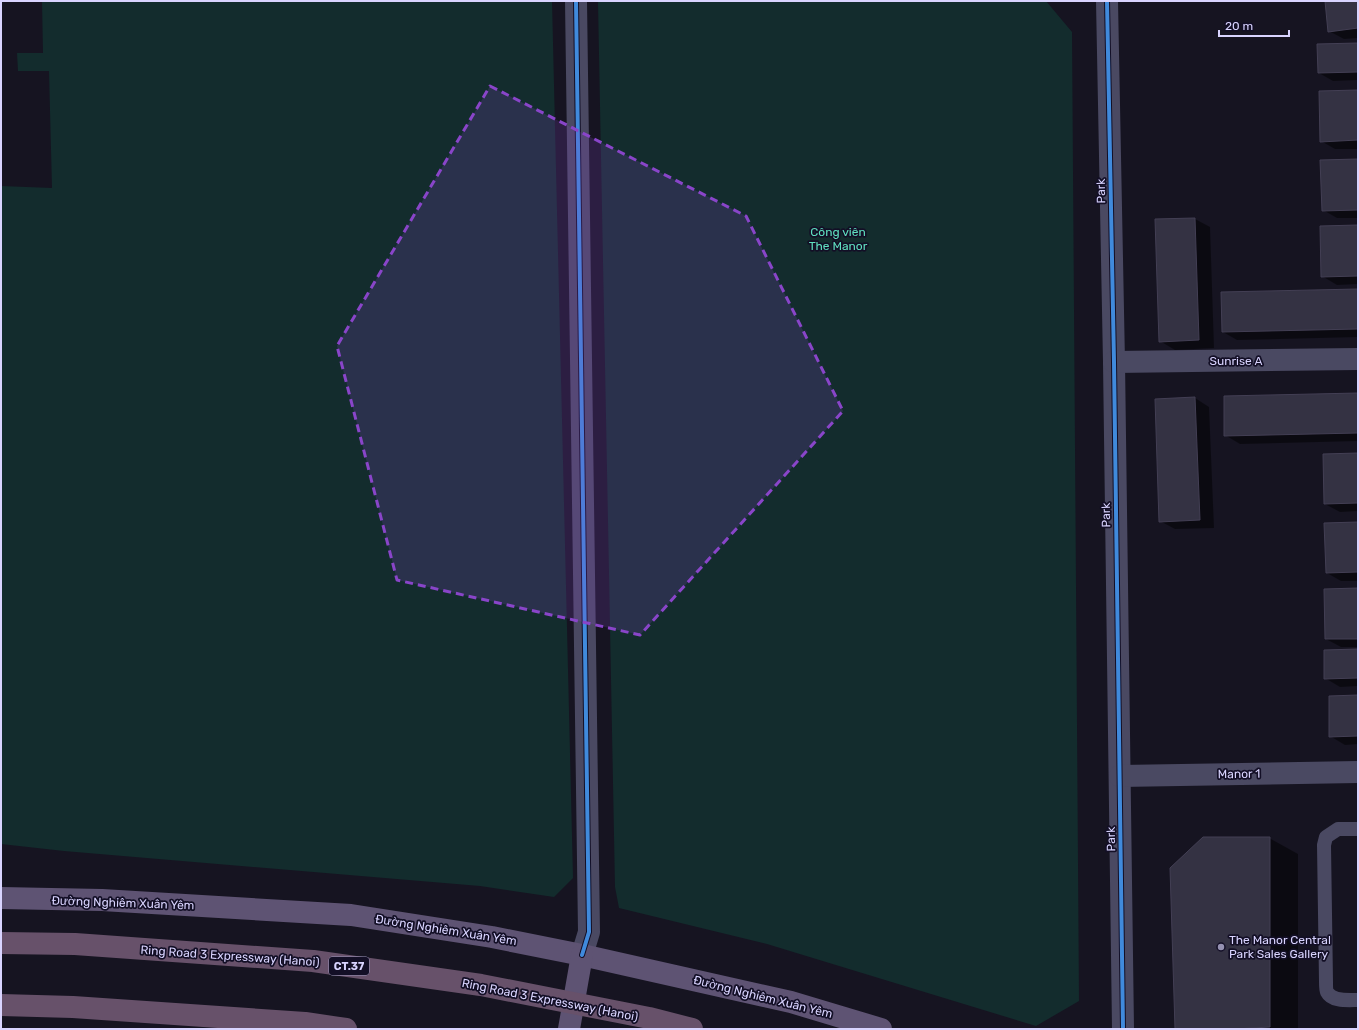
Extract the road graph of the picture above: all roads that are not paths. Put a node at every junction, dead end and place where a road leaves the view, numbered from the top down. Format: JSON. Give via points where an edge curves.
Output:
{"nodes":[{"id":1,"x":576,"y":1,"type":"edge"},
{"id":2,"x":1107,"y":1,"type":"edge"},
{"id":3,"x":1358,"y":360,"type":"edge"},
{"id":4,"x":1114,"y":362,"type":"junction"},
{"id":5,"x":1358,"y":772,"type":"edge"},
{"id":6,"x":1120,"y":776,"type":"junction"},
{"id":7,"x":1358,"y":829,"type":"edge"},
{"id":8,"x":1,"y":898,"type":"edge"},
{"id":9,"x":1,"y":942,"type":"edge"},
{"id":10,"x":582,"y":955,"type":"junction"},
{"id":11,"x":1358,"y":1000,"type":"edge"},
{"id":12,"x":1,"y":1005,"type":"edge"},
{"id":13,"x":346,"y":1029,"type":"edge"},
{"id":14,"x":569,"y":1029,"type":"edge"},
{"id":15,"x":692,"y":1029,"type":"edge"},
{"id":16,"x":881,"y":1029,"type":"edge"},
{"id":17,"x":1123,"y":1029,"type":"edge"}],
"edges":[{"from":1,"to":10,"type":"street","via":[[589,910],[589,932]]},
{"from":2,"to":4,"type":"street","name":"Park"},
{"from":3,"to":4,"type":"street","name":"Sunrise A"},
{"from":4,"to":6,"type":"street","name":"Park"},
{"from":5,"to":6,"type":"street","name":"Manor 1"},
{"from":6,"to":17,"type":"street","name":"Park"},
{"from":7,"to":11,"type":"lane","via":[[1338,829],[1326,836],[1324,845],[1327,992],[1331,997],[1340,1000]]},
{"from":8,"to":10,"type":"main road","name":"Đường Nghiêm Xuân Yêm","via":[[102,900],[351,915],[492,937]]},
{"from":9,"to":15,"type":"highway","name":"Ring Road 3 Expressway (Hanoi)","number":"CT.37","bridge":true,"via":[[75,944],[313,961],[481,985]]},
{"from":10,"to":14,"type":"main road"},
{"from":10,"to":16,"type":"main road","name":"Đường Nghiêm Xuân Yêm","via":[[791,1002]]},
{"from":12,"to":13,"type":"highway","via":[[73,1006],[305,1023]]}]}
